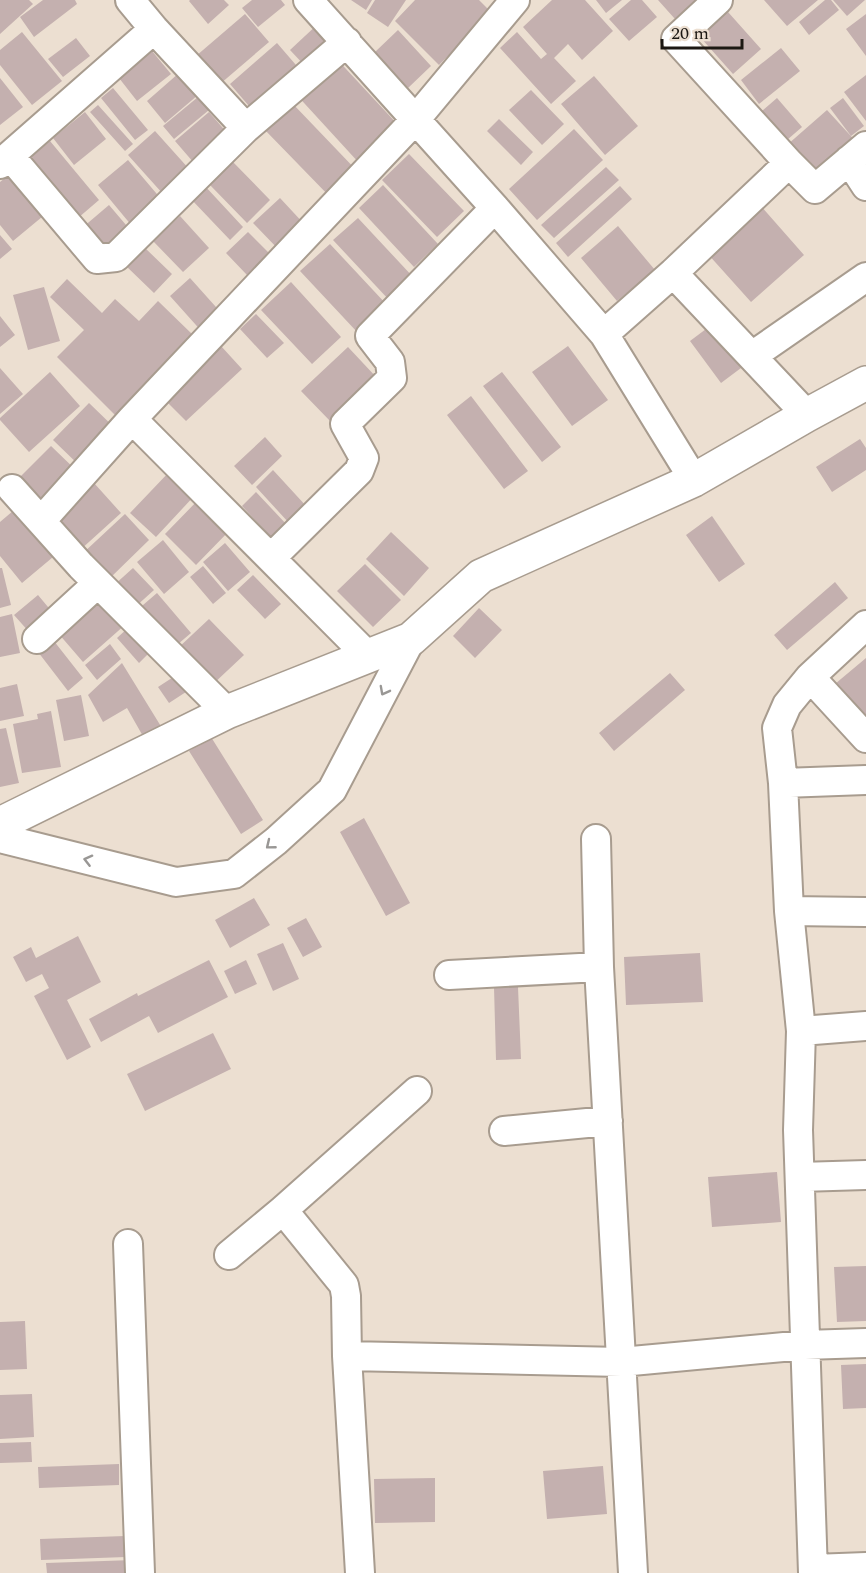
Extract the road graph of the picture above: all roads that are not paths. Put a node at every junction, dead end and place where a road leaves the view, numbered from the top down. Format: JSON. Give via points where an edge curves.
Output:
{"nodes":[{"id":1,"x":130,"y":0,"type":"edge"},
{"id":2,"x":308,"y":0,"type":"edge"},
{"id":3,"x":515,"y":0,"type":"edge"},
{"id":4,"x":718,"y":0,"type":"edge"},
{"id":5,"x":154,"y":29,"type":"junction"},
{"id":6,"x":347,"y":42,"type":"junction"},
{"id":7,"x":415,"y":120,"type":"junction"},
{"id":8,"x":246,"y":128,"type":"junction"},
{"id":9,"x":857,"y":153,"type":"edge"},
{"id":10,"x":5,"y":160,"type":"edge"},
{"id":11,"x":789,"y":163,"type":"junction"},
{"id":12,"x":866,"y":186,"type":"edge"},
{"id":13,"x":495,"y":208,"type":"junction"},
{"id":14,"x":673,"y":273,"type":"junction"},
{"id":15,"x":866,"y":277,"type":"edge"},
{"id":16,"x":604,"y":334,"type":"junction"},
{"id":17,"x":752,"y":356,"type":"junction"},
{"id":18,"x":866,"y":383,"type":"edge"},
{"id":19,"x":807,"y":414,"type":"junction"},
{"id":20,"x":132,"y":418,"type":"junction"},
{"id":21,"x":694,"y":480,"type":"junction"},
{"id":22,"x":12,"y":489,"type":"dead end"},
{"id":23,"x":41,"y":522,"type":"junction"},
{"id":24,"x":271,"y":558,"type":"junction"},
{"id":25,"x":98,"y":583,"type":"junction"},
{"id":26,"x":866,"y":625,"type":"edge"},
{"id":27,"x":37,"y":639,"type":"dead end"},
{"id":28,"x":411,"y":639,"type":"junction"},
{"id":29,"x":368,"y":656,"type":"junction"},
{"id":30,"x":810,"y":677,"type":"junction"},
{"id":31,"x":226,"y":712,"type":"junction"},
{"id":32,"x":865,"y":736,"type":"edge"},
{"id":33,"x":866,"y":780,"type":"edge"},
{"id":34,"x":783,"y":783,"type":"junction"},
{"id":35,"x":0,"y":825,"type":"edge"},
{"id":36,"x":0,"y":838,"type":"edge"},
{"id":37,"x":596,"y":839,"type":"dead end"},
{"id":38,"x":789,"y":911,"type":"junction"},
{"id":39,"x":866,"y":912,"type":"edge"},
{"id":40,"x":599,"y":967,"type":"junction"},
{"id":41,"x":449,"y":975,"type":"dead end"},
{"id":42,"x":866,"y":1026,"type":"edge"},
{"id":43,"x":801,"y":1030,"type":"junction"},
{"id":44,"x":417,"y":1091,"type":"dead end"},
{"id":45,"x":608,"y":1121,"type":"junction"},
{"id":46,"x":504,"y":1131,"type":"dead end"},
{"id":47,"x":866,"y":1175,"type":"edge"},
{"id":48,"x":800,"y":1177,"type":"junction"},
{"id":49,"x":284,"y":1210,"type":"junction"},
{"id":50,"x":128,"y":1244,"type":"dead end"},
{"id":51,"x":229,"y":1255,"type":"dead end"},
{"id":52,"x":866,"y":1343,"type":"edge"},
{"id":53,"x":805,"y":1345,"type":"junction"},
{"id":54,"x":347,"y":1356,"type":"junction"},
{"id":55,"x":621,"y":1362,"type":"junction"},
{"id":56,"x":866,"y":1567,"type":"edge"},
{"id":57,"x":813,"y":1571,"type":"edge"},
{"id":58,"x":140,"y":1573,"type":"edge"},
{"id":59,"x":360,"y":1573,"type":"edge"},
{"id":60,"x":633,"y":1573,"type":"edge"}],
"edges":[{"from":1,"to":5,"type":"street"},
{"from":2,"to":6,"type":"street"},
{"from":3,"to":7,"type":"street"},
{"from":4,"to":11,"type":"street","via":[[676,39]]},
{"from":5,"to":8,"type":"street"},
{"from":5,"to":10,"type":"street"},
{"from":6,"to":7,"type":"street"},
{"from":6,"to":8,"type":"street"},
{"from":7,"to":13,"type":"street"},
{"from":7,"to":20,"type":"street"},
{"from":8,"to":10,"type":"street","via":[[116,257],[97,260]]},
{"from":9,"to":11,"type":"street","via":[[815,189]]},
{"from":9,"to":12,"type":"street"},
{"from":11,"to":14,"type":"street"},
{"from":13,"to":16,"type":"street"},
{"from":13,"to":24,"type":"street","via":[[370,336],[390,362],[392,378],[345,424],[364,458],[359,471]]},
{"from":14,"to":16,"type":"street"},
{"from":14,"to":17,"type":"street"},
{"from":15,"to":17,"type":"street"},
{"from":16,"to":21,"type":"street"},
{"from":17,"to":19,"type":"street"},
{"from":18,"to":19,"type":"street"},
{"from":19,"to":21,"type":"street"},
{"from":20,"to":23,"type":"street"},
{"from":20,"to":24,"type":"street"},
{"from":21,"to":28,"type":"street","via":[[481,576]]},
{"from":22,"to":23,"type":"street"},
{"from":23,"to":25,"type":"street"},
{"from":24,"to":29,"type":"street"},
{"from":25,"to":27,"type":"street"},
{"from":25,"to":31,"type":"street"},
{"from":26,"to":30,"type":"street"},
{"from":28,"to":29,"type":"street"},
{"from":28,"to":36,"type":"street","one_way":true,"via":[[332,790],[234,874],[176,882]]},
{"from":29,"to":31,"type":"street"},
{"from":30,"to":32,"type":"street"},
{"from":30,"to":34,"type":"street","via":[[787,705],[777,728]]},
{"from":31,"to":35,"type":"street"},
{"from":33,"to":34,"type":"street"},
{"from":34,"to":38,"type":"street"},
{"from":37,"to":40,"type":"street"},
{"from":38,"to":39,"type":"street"},
{"from":38,"to":43,"type":"street"},
{"from":40,"to":41,"type":"street"},
{"from":40,"to":45,"type":"street"},
{"from":42,"to":43,"type":"street"},
{"from":43,"to":48,"type":"street"},
{"from":44,"to":49,"type":"street"},
{"from":45,"to":46,"type":"street"},
{"from":45,"to":55,"type":"street"},
{"from":47,"to":48,"type":"street"},
{"from":48,"to":53,"type":"street"},
{"from":49,"to":51,"type":"street"},
{"from":49,"to":54,"type":"street","via":[[344,1285]]},
{"from":50,"to":58,"type":"street"},
{"from":52,"to":53,"type":"street"},
{"from":53,"to":55,"type":"street"},
{"from":53,"to":57,"type":"street"},
{"from":54,"to":55,"type":"street"},
{"from":54,"to":59,"type":"street"},
{"from":55,"to":60,"type":"street"},
{"from":56,"to":57,"type":"street"}]}
